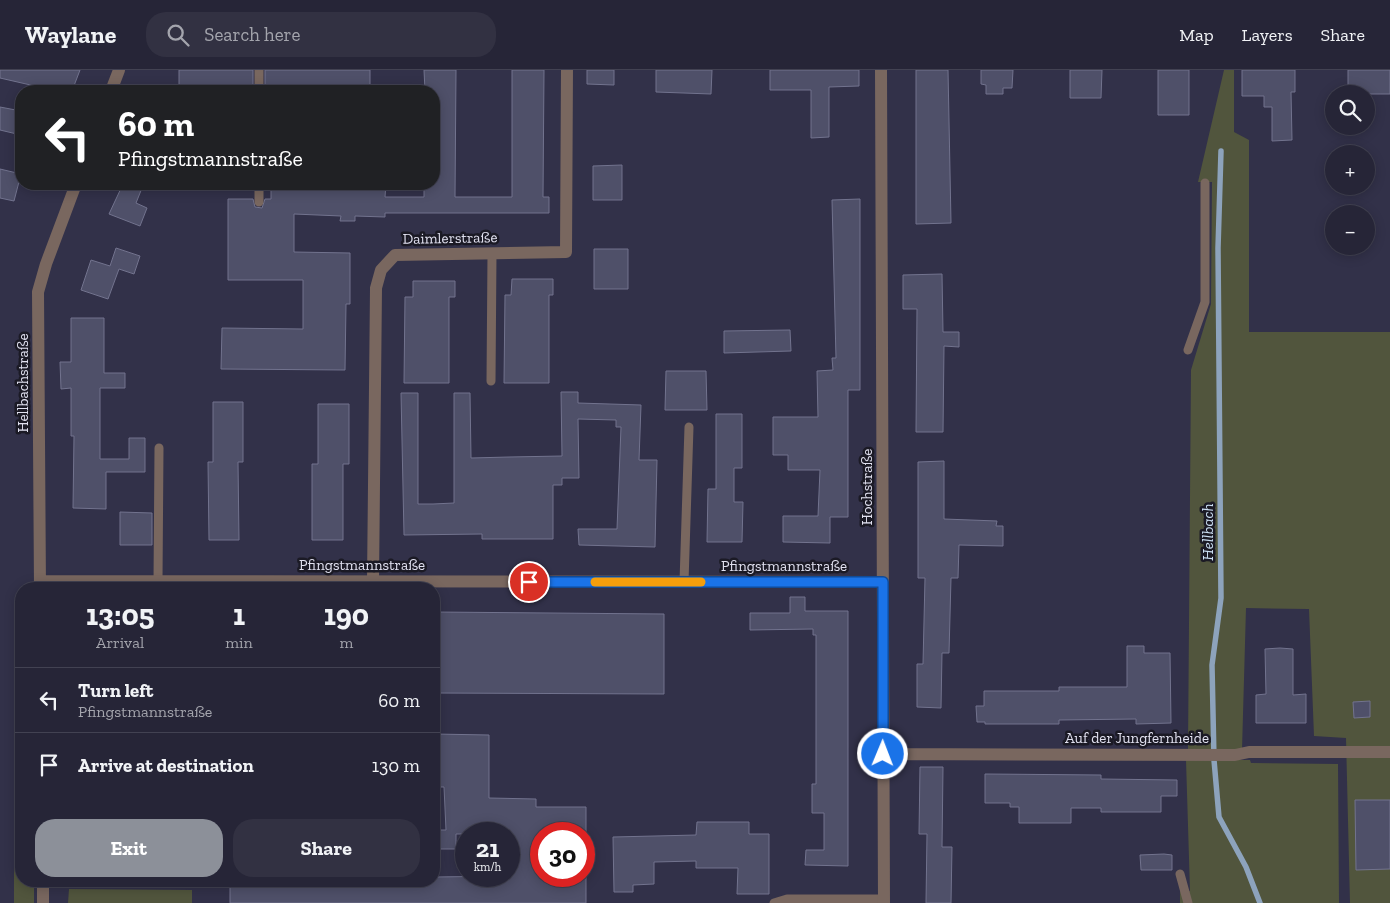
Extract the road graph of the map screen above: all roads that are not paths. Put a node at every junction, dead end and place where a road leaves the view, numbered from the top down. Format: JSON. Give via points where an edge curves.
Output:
{"nodes":[{"id":1,"x":119,"y":70,"type":"edge"},
{"id":2,"x":259,"y":70,"type":"edge"},
{"id":3,"x":567,"y":70,"type":"edge"},
{"id":4,"x":881,"y":70,"type":"edge"},
{"id":5,"x":113,"y":85,"type":"edge"},
{"id":6,"x":259,"y":85,"type":"edge"},
{"id":7,"x":1205,"y":183,"type":"dead end"},
{"id":8,"x":74,"y":190,"type":"edge"},
{"id":9,"x":259,"y":190,"type":"edge"},
{"id":10,"x":259,"y":202,"type":"dead end"},
{"id":11,"x":492,"y":254,"type":"junction"},
{"id":12,"x":1188,"y":350,"type":"dead end"},
{"id":13,"x":491,"y":381,"type":"dead end"},
{"id":14,"x":689,"y":427,"type":"dead end"},
{"id":15,"x":159,"y":448,"type":"dead end"},
{"id":16,"x":158,"y":581,"type":"junction"},
{"id":17,"x":40,"y":582,"type":"edge"},
{"id":18,"x":128,"y":582,"type":"edge"},
{"id":19,"x":374,"y":582,"type":"junction"},
{"id":20,"x":684,"y":582,"type":"junction"},
{"id":21,"x":883,"y":582,"type":"junction"},
{"id":22,"x":1390,"y":752,"type":"edge"},
{"id":23,"x":883,"y":754,"type":"junction"},
{"id":24,"x":1180,"y":874,"type":"dead end"},
{"id":25,"x":43,"y":887,"type":"edge"},
{"id":26,"x":884,"y":901,"type":"edge"},
{"id":27,"x":43,"y":903,"type":"edge"},
{"id":28,"x":774,"y":903,"type":"edge"},
{"id":29,"x":1188,"y":903,"type":"edge"}],
"edges":[{"from":1,"to":5,"type":"street"},
{"from":2,"to":6,"type":"lane"},
{"from":3,"to":11,"type":"street","name":"Daimlerstraße","via":[[566,252]]},
{"from":4,"to":21,"type":"street","name":"Hochstraße"},
{"from":7,"to":12,"type":"lane","via":[[1205,302]]},
{"from":8,"to":17,"type":"street","name":"Hellbachstraße","via":[[38,292]]},
{"from":9,"to":10,"type":"lane"},
{"from":11,"to":13,"type":"lane"},
{"from":11,"to":19,"type":"street","name":"Daimlerstraße","via":[[395,256],[381,270],[376,288]]},
{"from":14,"to":20,"type":"lane"},
{"from":15,"to":16,"type":"lane"},
{"from":16,"to":18,"type":"street","name":"Pfingstmannstraße"},
{"from":16,"to":19,"type":"street","name":"Pfingstmannstraße"},
{"from":19,"to":20,"type":"street","name":"Pfingstmannstraße"},
{"from":20,"to":21,"type":"street","name":"Pfingstmannstraße"},
{"from":21,"to":23,"type":"street","name":"Hochstraße"},
{"from":22,"to":23,"type":"street","name":"Auf der Jungfernheide"},
{"from":23,"to":26,"type":"street","name":"Hochstraße"},
{"from":24,"to":29,"type":"lane"},
{"from":25,"to":27,"type":"street"},
{"from":26,"to":28,"type":"lane","via":[[787,899]]}]}
